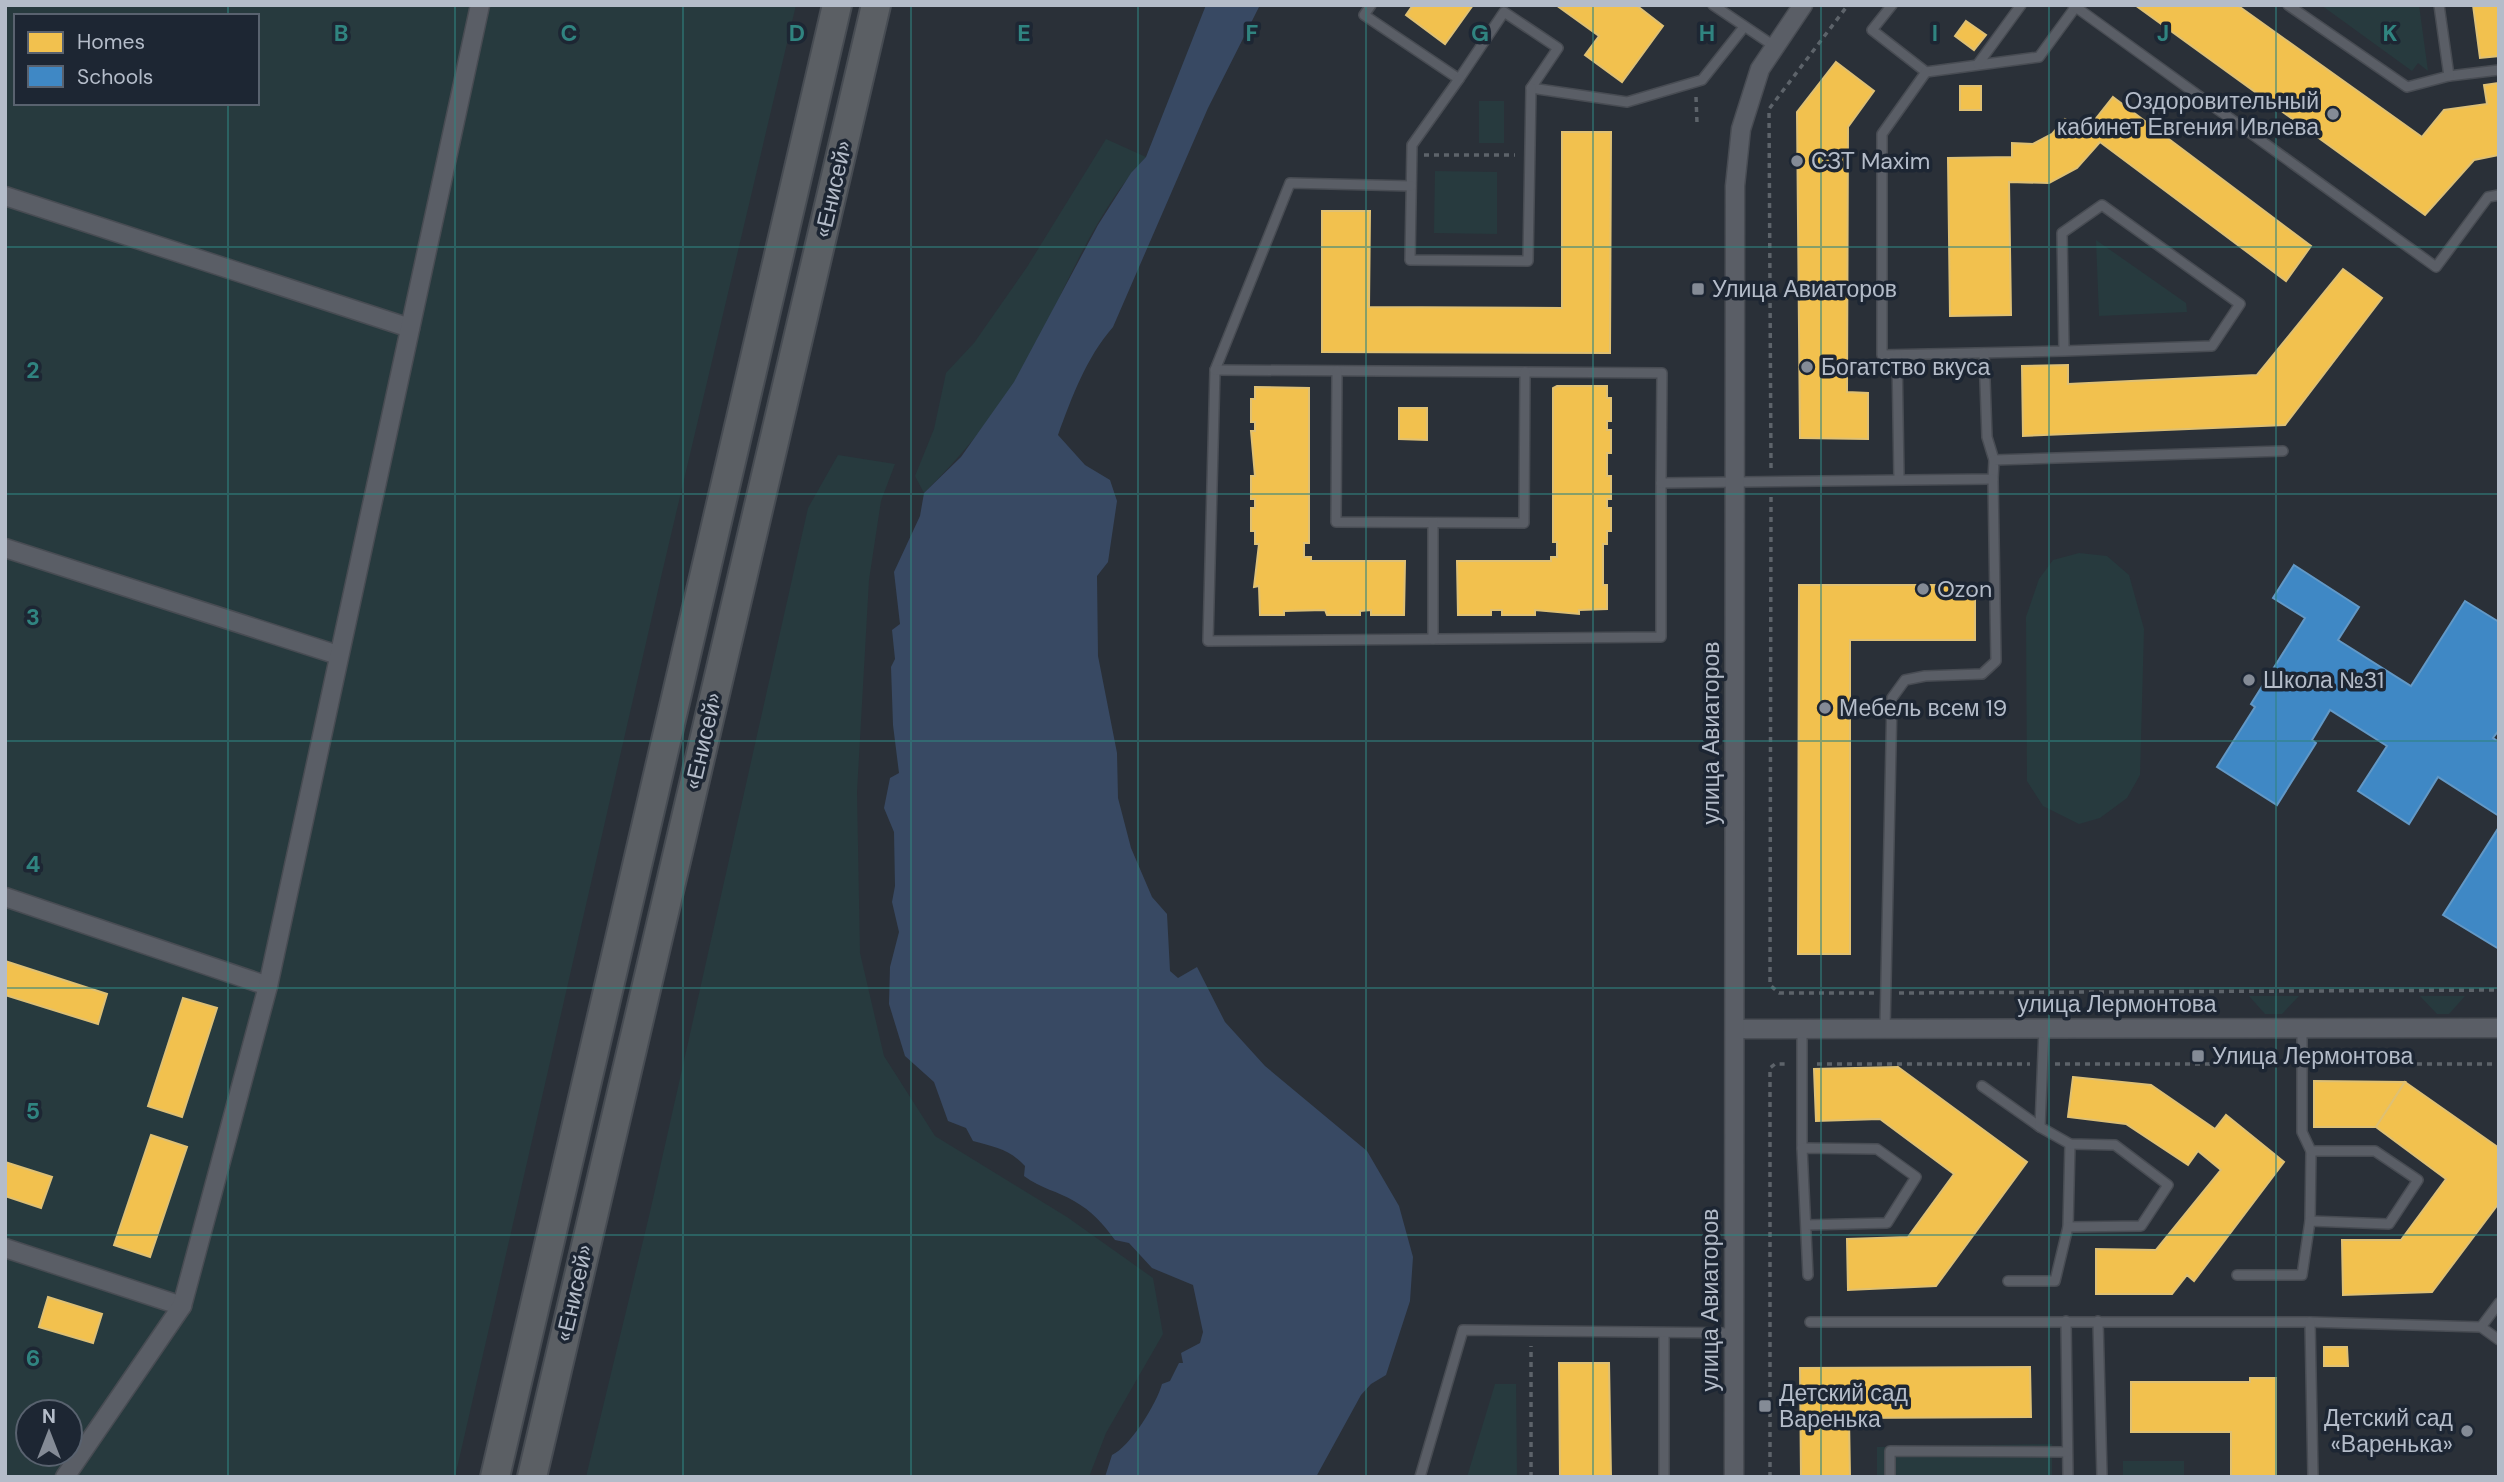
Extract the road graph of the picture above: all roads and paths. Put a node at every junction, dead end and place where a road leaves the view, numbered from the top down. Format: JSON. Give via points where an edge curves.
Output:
{"nodes":[{"id":1,"x":837,"y":5,"type":"edge"},
{"id":2,"x":876,"y":5,"type":"edge"},
{"id":3,"x":1371,"y":5,"type":"edge"},
{"id":4,"x":1713,"y":5,"type":"edge"},
{"id":5,"x":1803,"y":5,"type":"edge"},
{"id":6,"x":1892,"y":5,"type":"edge"},
{"id":7,"x":2021,"y":5,"type":"edge"},
{"id":8,"x":2288,"y":5,"type":"edge"},
{"id":9,"x":2439,"y":5,"type":"edge"},
{"id":10,"x":479,"y":6,"type":"edge"},
{"id":11,"x":2075,"y":6,"type":"edge"},
{"id":12,"x":1744,"y":27,"type":"junction"},
{"id":13,"x":1774,"y":47,"type":"junction"},
{"id":14,"x":1978,"y":64,"type":"junction"},
{"id":15,"x":2499,"y":70,"type":"edge"},
{"id":16,"x":1926,"y":72,"type":"junction"},
{"id":17,"x":2449,"y":76,"type":"junction"},
{"id":18,"x":1459,"y":79,"type":"junction"},
{"id":19,"x":1696,"y":82,"type":"junction"},
{"id":20,"x":1531,"y":89,"type":"junction"},
{"id":21,"x":1697,"y":123,"type":"dead end"},
{"id":22,"x":1412,"y":155,"type":"junction"},
{"id":23,"x":1530,"y":155,"type":"junction"},
{"id":24,"x":1411,"y":186,"type":"junction"},
{"id":25,"x":2499,"y":195,"type":"edge"},
{"id":26,"x":5,"y":196,"type":"edge"},
{"id":27,"x":410,"y":328,"type":"junction"},
{"id":28,"x":2064,"y":351,"type":"junction"},
{"id":29,"x":1984,"y":353,"type":"junction"},
{"id":30,"x":1897,"y":355,"type":"junction"},
{"id":31,"x":1215,"y":370,"type":"junction"},
{"id":32,"x":1336,"y":371,"type":"junction"},
{"id":33,"x":1525,"y":372,"type":"junction"},
{"id":34,"x":2283,"y":451,"type":"dead end"},
{"id":35,"x":1994,"y":460,"type":"junction"},
{"id":36,"x":1899,"y":479,"type":"junction"},
{"id":37,"x":1993,"y":479,"type":"junction"},
{"id":38,"x":1661,"y":483,"type":"junction"},
{"id":39,"x":1737,"y":483,"type":"junction"},
{"id":40,"x":1433,"y":523,"type":"junction"},
{"id":41,"x":5,"y":548,"type":"edge"},
{"id":42,"x":1433,"y":639,"type":"junction"},
{"id":43,"x":338,"y":655,"type":"junction"},
{"id":44,"x":5,"y":897,"type":"edge"},
{"id":45,"x":268,"y":986,"type":"junction"},
{"id":46,"x":2499,"y":990,"type":"edge"},
{"id":47,"x":1779,"y":993,"type":"dead end"},
{"id":48,"x":1884,"y":993,"type":"junction"},
{"id":49,"x":2499,"y":1028,"type":"edge"},
{"id":50,"x":1735,"y":1029,"type":"junction"},
{"id":51,"x":1802,"y":1029,"type":"junction"},
{"id":52,"x":1885,"y":1029,"type":"junction"},
{"id":53,"x":2044,"y":1029,"type":"junction"},
{"id":54,"x":2302,"y":1029,"type":"junction"},
{"id":55,"x":2042,"y":1063,"type":"junction"},
{"id":56,"x":1802,"y":1064,"type":"junction"},
{"id":57,"x":2302,"y":1064,"type":"junction"},
{"id":58,"x":2499,"y":1064,"type":"edge"},
{"id":59,"x":1982,"y":1086,"type":"dead end"},
{"id":60,"x":2040,"y":1127,"type":"junction"},
{"id":61,"x":2070,"y":1144,"type":"junction"},
{"id":62,"x":1802,"y":1148,"type":"junction"},
{"id":63,"x":2311,"y":1151,"type":"junction"},
{"id":64,"x":2310,"y":1221,"type":"junction"},
{"id":65,"x":1806,"y":1225,"type":"junction"},
{"id":66,"x":2068,"y":1227,"type":"junction"},
{"id":67,"x":5,"y":1248,"type":"edge"},
{"id":68,"x":1808,"y":1275,"type":"dead end"},
{"id":69,"x":2237,"y":1275,"type":"dead end"},
{"id":70,"x":2008,"y":1281,"type":"dead end"},
{"id":71,"x":2499,"y":1303,"type":"edge"},
{"id":72,"x":182,"y":1306,"type":"junction"},
{"id":73,"x":2066,"y":1321,"type":"junction"},
{"id":74,"x":2098,"y":1321,"type":"junction"},
{"id":75,"x":1810,"y":1322,"type":"dead end"},
{"id":76,"x":2310,"y":1322,"type":"junction"},
{"id":77,"x":2482,"y":1327,"type":"junction"},
{"id":78,"x":1531,"y":1331,"type":"junction"},
{"id":79,"x":1664,"y":1333,"type":"junction"},
{"id":80,"x":1735,"y":1333,"type":"junction"},
{"id":81,"x":2499,"y":1340,"type":"edge"},
{"id":82,"x":2067,"y":1452,"type":"junction"},
{"id":83,"x":65,"y":1477,"type":"edge"},
{"id":84,"x":495,"y":1477,"type":"edge"},
{"id":85,"x":531,"y":1477,"type":"edge"},
{"id":86,"x":1420,"y":1477,"type":"edge"},
{"id":87,"x":1531,"y":1477,"type":"edge"},
{"id":88,"x":1664,"y":1477,"type":"edge"},
{"id":89,"x":1734,"y":1477,"type":"edge"},
{"id":90,"x":1770,"y":1477,"type":"edge"},
{"id":91,"x":1890,"y":1477,"type":"edge"},
{"id":92,"x":2068,"y":1477,"type":"edge"},
{"id":93,"x":2102,"y":1477,"type":"edge"},
{"id":94,"x":2313,"y":1477,"type":"edge"}],
"edges":[{"from":1,"to":84,"type":"highway","name":"«Енисей»"},
{"from":2,"to":85,"type":"highway","name":"«Енисей»"},
{"from":3,"to":18,"type":"lane","via":[[1364,15]]},
{"from":4,"to":12,"type":"lane"},
{"from":5,"to":13,"type":"street","name":"улица Авиаторов"},
{"from":6,"to":16,"type":"lane","via":[[1872,30]]},
{"from":7,"to":14,"type":"lane"},
{"from":8,"to":17,"type":"lane","via":[[2407,88]]},
{"from":9,"to":17,"type":"lane"},
{"from":10,"to":27,"type":"street"},
{"from":11,"to":14,"type":"lane","via":[[2039,57]]},
{"from":11,"to":25,"type":"lane","via":[[2436,267],[2488,197]]},
{"from":12,"to":13,"type":"lane"},
{"from":12,"to":19,"type":"lane"},
{"from":13,"to":39,"type":"street","name":"улица Авиаторов","via":[[1760,69],[1747,107],[1737,162]]},
{"from":14,"to":16,"type":"lane"},
{"from":15,"to":17,"type":"lane"},
{"from":16,"to":30,"type":"lane","via":[[1882,134],[1882,355]]},
{"from":18,"to":20,"type":"lane","via":[[1504,12],[1558,48]]},
{"from":18,"to":22,"type":"lane","via":[[1412,145]]},
{"from":19,"to":20,"type":"lane","via":[[1626,103]]},
{"from":19,"to":21,"type":"path"},
{"from":20,"to":23,"type":"lane"},
{"from":22,"to":23,"type":"path"},
{"from":22,"to":24,"type":"lane"},
{"from":23,"to":24,"type":"lane","via":[[1528,261],[1410,260]]},
{"from":24,"to":31,"type":"lane","via":[[1290,183]]},
{"from":26,"to":27,"type":"street"},
{"from":27,"to":43,"type":"street"},
{"from":28,"to":28,"type":"lane","via":[[2212,346],[2240,304],[2102,205],[2062,233]]},
{"from":28,"to":29,"type":"lane"},
{"from":29,"to":30,"type":"lane"},
{"from":29,"to":35,"type":"lane","via":[[1987,437]]},
{"from":30,"to":36,"type":"lane"},
{"from":31,"to":32,"type":"lane"},
{"from":31,"to":42,"type":"lane","via":[[1208,641]]},
{"from":32,"to":33,"type":"lane"},
{"from":32,"to":40,"type":"lane","via":[[1336,522]]},
{"from":33,"to":38,"type":"lane","via":[[1662,373]]},
{"from":33,"to":40,"type":"lane","via":[[1524,523]]},
{"from":34,"to":35,"type":"lane"},
{"from":35,"to":37,"type":"lane"},
{"from":36,"to":37,"type":"lane"},
{"from":36,"to":39,"type":"lane"},
{"from":37,"to":48,"type":"lane","via":[[1996,661],[1982,674],[1905,680],[1892,698]]},
{"from":38,"to":39,"type":"lane"},
{"from":38,"to":42,"type":"lane","via":[[1661,637]]},
{"from":39,"to":50,"type":"street","name":"улица Авиаторов"},
{"from":40,"to":42,"type":"lane"},
{"from":41,"to":43,"type":"street"},
{"from":43,"to":45,"type":"street"},
{"from":44,"to":45,"type":"street"},
{"from":45,"to":72,"type":"street"},
{"from":46,"to":48,"type":"path"},
{"from":47,"to":48,"type":"path"},
{"from":48,"to":52,"type":"lane"},
{"from":49,"to":54,"type":"street","name":"улица Лермонтова"},
{"from":50,"to":51,"type":"street","name":"улица Лермонтова"},
{"from":50,"to":80,"type":"street","name":"улица Авиаторов"},
{"from":51,"to":52,"type":"street","name":"улица Лермонтова"},
{"from":51,"to":56,"type":"lane"},
{"from":52,"to":53,"type":"street","name":"улица Лермонтова"},
{"from":53,"to":54,"type":"street","name":"улица Лермонтова"},
{"from":53,"to":55,"type":"lane"},
{"from":54,"to":57,"type":"lane"},
{"from":55,"to":56,"type":"path"},
{"from":55,"to":57,"type":"path"},
{"from":55,"to":60,"type":"lane"},
{"from":56,"to":62,"type":"lane"},
{"from":56,"to":90,"type":"path","via":[[1770,1068]]},
{"from":57,"to":58,"type":"path"},
{"from":57,"to":63,"type":"lane","via":[[2302,1132]]},
{"from":59,"to":60,"type":"lane"},
{"from":60,"to":61,"type":"lane"},
{"from":61,"to":66,"type":"lane"},
{"from":61,"to":66,"type":"lane","via":[[2115,1145],[2168,1185],[2141,1226]]},
{"from":62,"to":65,"type":"lane"},
{"from":62,"to":65,"type":"lane","via":[[1877,1149],[1916,1177],[1887,1223]]},
{"from":63,"to":64,"type":"lane"},
{"from":63,"to":64,"type":"lane","via":[[2375,1151],[2418,1180],[2389,1224]]},
{"from":64,"to":69,"type":"lane","via":[[2302,1275]]},
{"from":65,"to":68,"type":"lane"},
{"from":66,"to":70,"type":"lane","via":[[2055,1281]]},
{"from":67,"to":72,"type":"street"},
{"from":71,"to":77,"type":"lane"},
{"from":72,"to":83,"type":"street"},
{"from":73,"to":74,"type":"lane"},
{"from":73,"to":75,"type":"lane"},
{"from":73,"to":82,"type":"lane"},
{"from":74,"to":76,"type":"lane"},
{"from":74,"to":93,"type":"lane"},
{"from":76,"to":77,"type":"lane"},
{"from":76,"to":94,"type":"lane"},
{"from":77,"to":81,"type":"lane"},
{"from":78,"to":79,"type":"lane"},
{"from":78,"to":86,"type":"lane","via":[[1463,1330]]},
{"from":78,"to":87,"type":"path"},
{"from":79,"to":80,"type":"lane"},
{"from":79,"to":88,"type":"lane"},
{"from":80,"to":89,"type":"street","name":"улица Авиаторов"},
{"from":82,"to":91,"type":"lane","via":[[1890,1451]]},
{"from":82,"to":92,"type":"lane"}]}
